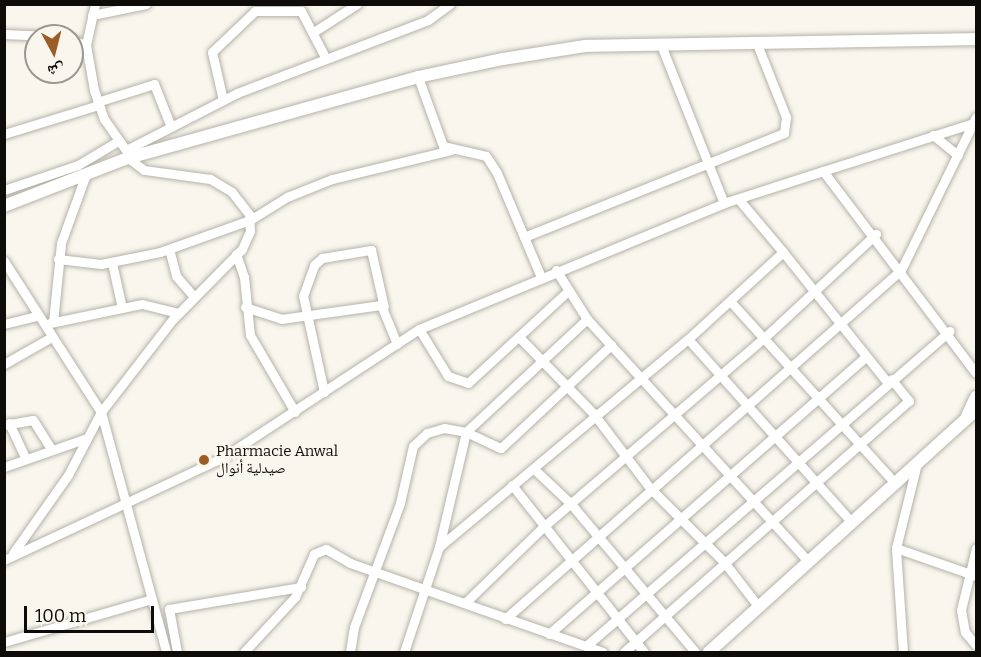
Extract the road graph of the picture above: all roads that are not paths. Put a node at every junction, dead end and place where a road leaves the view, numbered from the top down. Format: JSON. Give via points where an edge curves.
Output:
{"nodes":[{"id":1,"x":95,"y":4,"type":"edge"},
{"id":2,"x":146,"y":4,"type":"edge"},
{"id":3,"x":357,"y":4,"type":"edge"},
{"id":4,"x":450,"y":4,"type":"edge"},
{"id":5,"x":259,"y":7,"type":"edge"},
{"id":6,"x":92,"y":15,"type":"junction"},
{"id":7,"x":315,"y":31,"type":"junction"},
{"id":8,"x":4,"y":34,"type":"edge"},
{"id":9,"x":24,"y":35,"type":"edge"},
{"id":10,"x":976,"y":39,"type":"edge"},
{"id":11,"x":757,"y":44,"type":"junction"},
{"id":12,"x":86,"y":45,"type":"joint"},
{"id":13,"x":661,"y":45,"type":"junction"},
{"id":14,"x":325,"y":57,"type":"junction"},
{"id":15,"x":418,"y":77,"type":"junction"},
{"id":16,"x":224,"y":100,"type":"junction"},
{"id":17,"x":97,"y":103,"type":"junction"},
{"id":18,"x":975,"y":120,"type":"edge"},
{"id":19,"x":171,"y":127,"type":"junction"},
{"id":20,"x":4,"y":134,"type":"edge"},
{"id":21,"x":933,"y":135,"type":"junction"},
{"id":22,"x":118,"y":141,"type":"junction"},
{"id":23,"x":451,"y":150,"type":"junction"},
{"id":24,"x":128,"y":155,"type":"junction"},
{"id":25,"x":958,"y":155,"type":"junction"},
{"id":26,"x":709,"y":164,"type":"junction"},
{"id":27,"x":823,"y":171,"type":"junction"},
{"id":28,"x":86,"y":174,"type":"junction"},
{"id":29,"x":4,"y":190,"type":"edge"},
{"id":30,"x":740,"y":201,"type":"junction"},
{"id":31,"x":724,"y":203,"type":"junction"},
{"id":32,"x":4,"y":206,"type":"edge"},
{"id":33,"x":250,"y":220,"type":"junction"},
{"id":34,"x":876,"y":234,"type":"junction"},
{"id":35,"x":524,"y":237,"type":"junction"},
{"id":36,"x":169,"y":249,"type":"junction"},
{"id":37,"x":783,"y":252,"type":"junction"},
{"id":38,"x":236,"y":254,"type":"junction"},
{"id":39,"x":58,"y":259,"type":"junction"},
{"id":40,"x":4,"y":261,"type":"edge"},
{"id":41,"x":112,"y":263,"type":"junction"},
{"id":42,"x":556,"y":270,"type":"junction"},
{"id":43,"x":902,"y":270,"type":"junction"},
{"id":44,"x":541,"y":277,"type":"junction"},
{"id":45,"x":818,"y":289,"type":"junction"},
{"id":46,"x":567,"y":292,"type":"junction"},
{"id":47,"x":194,"y":297,"type":"junction"},
{"id":48,"x":730,"y":301,"type":"junction"},
{"id":49,"x":384,"y":306,"type":"junction"},
{"id":50,"x":245,"y":307,"type":"junction"},
{"id":51,"x":122,"y":308,"type":"junction"},
{"id":52,"x":179,"y":312,"type":"junction"},
{"id":53,"x":307,"y":313,"type":"junction"},
{"id":54,"x":37,"y":316,"type":"junction"},
{"id":55,"x":587,"y":319,"type":"junction"},
{"id":56,"x":53,"y":322,"type":"junction"},
{"id":57,"x":840,"y":323,"type":"junction"},
{"id":58,"x":4,"y":324,"type":"edge"},
{"id":59,"x":42,"y":326,"type":"junction"},
{"id":60,"x":419,"y":329,"type":"junction"},
{"id":61,"x":950,"y":331,"type":"junction"},
{"id":62,"x":519,"y":337,"type":"junction"},
{"id":63,"x":50,"y":338,"type":"junction"},
{"id":64,"x":765,"y":338,"type":"junction"},
{"id":65,"x":688,"y":339,"type":"junction"},
{"id":66,"x":397,"y":344,"type":"junction"},
{"id":67,"x":611,"y":345,"type":"junction"},
{"id":68,"x":540,"y":358,"type":"junction"},
{"id":69,"x":864,"y":358,"type":"junction"},
{"id":70,"x":973,"y":360,"type":"edge"},
{"id":71,"x":4,"y":364,"type":"edge"},
{"id":72,"x":789,"y":368,"type":"junction"},
{"id":73,"x":976,"y":373,"type":"edge"},
{"id":74,"x":720,"y":376,"type":"junction"},
{"id":75,"x":641,"y":377,"type":"junction"},
{"id":76,"x":889,"y":380,"type":"junction"},
{"id":77,"x":567,"y":386,"type":"junction"},
{"id":78,"x":324,"y":392,"type":"junction"},
{"id":79,"x":976,"y":397,"type":"edge"},
{"id":80,"x":819,"y":399,"type":"junction"},
{"id":81,"x":746,"y":404,"type":"junction"},
{"id":82,"x":295,"y":411,"type":"junction"},
{"id":83,"x":101,"y":412,"type":"junction"},
{"id":84,"x":593,"y":413,"type":"junction"},
{"id":85,"x":972,"y":413,"type":"edge"},
{"id":86,"x":676,"y":415,"type":"junction"},
{"id":87,"x":7,"y":424,"type":"edge"},
{"id":88,"x":841,"y":424,"type":"junction"},
{"id":89,"x":466,"y":432,"type":"junction"},
{"id":90,"x":776,"y":437,"type":"junction"},
{"id":91,"x":87,"y":438,"type":"junction"},
{"id":92,"x":861,"y":445,"type":"junction"},
{"id":93,"x":702,"y":446,"type":"junction"},
{"id":94,"x":50,"y":447,"type":"junction"},
{"id":95,"x":624,"y":456,"type":"junction"},
{"id":96,"x":25,"y":457,"type":"junction"},
{"id":97,"x":918,"y":460,"type":"junction"},
{"id":98,"x":796,"y":461,"type":"junction"},
{"id":99,"x":4,"y":467,"type":"edge"},
{"id":100,"x":535,"y":470,"type":"junction"},
{"id":101,"x":730,"y":477,"type":"junction"},
{"id":102,"x":816,"y":482,"type":"junction"},
{"id":103,"x":894,"y":482,"type":"junction"},
{"id":104,"x":512,"y":485,"type":"junction"},
{"id":105,"x":650,"y":489,"type":"junction"},
{"id":106,"x":751,"y":498,"type":"junction"},
{"id":107,"x":571,"y":504,"type":"junction"},
{"id":108,"x":127,"y":507,"type":"junction"},
{"id":109,"x":678,"y":519,"type":"junction"},
{"id":110,"x":773,"y":520,"type":"junction"},
{"id":111,"x":851,"y":521,"type":"junction"},
{"id":112,"x":542,"y":528,"type":"junction"},
{"id":113,"x":599,"y":537,"type":"junction"},
{"id":114,"x":703,"y":542,"type":"junction"},
{"id":115,"x":438,"y":547,"type":"junction"},
{"id":116,"x":896,"y":548,"type":"junction"},
{"id":117,"x":976,"y":548,"type":"edge"},
{"id":118,"x":9,"y":557,"type":"edge"},
{"id":119,"x":808,"y":561,"type":"junction"},
{"id":120,"x":567,"y":562,"type":"junction"},
{"id":121,"x":724,"y":562,"type":"junction"},
{"id":122,"x":625,"y":568,"type":"junction"},
{"id":123,"x":375,"y":570,"type":"junction"},
{"id":124,"x":972,"y":575,"type":"edge"},
{"id":125,"x":423,"y":586,"type":"junction"},
{"id":126,"x":301,"y":587,"type":"junction"},
{"id":127,"x":596,"y":594,"type":"junction"},
{"id":128,"x":645,"y":594,"type":"junction"},
{"id":129,"x":152,"y":599,"type":"junction"},
{"id":130,"x":466,"y":602,"type":"junction"},
{"id":131,"x":758,"y":606,"type":"junction"},
{"id":132,"x":618,"y":617,"type":"junction"},
{"id":133,"x":664,"y":617,"type":"junction"},
{"id":134,"x":505,"y":619,"type":"junction"},
{"id":135,"x":549,"y":634,"type":"junction"},
{"id":136,"x":635,"y":641,"type":"junction"},
{"id":137,"x":4,"y":642,"type":"edge"},
{"id":138,"x":976,"y":645,"type":"edge"},
{"id":139,"x":586,"y":646,"type":"junction"},
{"id":140,"x":166,"y":652,"type":"edge"},
{"id":141,"x":177,"y":652,"type":"edge"},
{"id":142,"x":244,"y":652,"type":"edge"},
{"id":143,"x":350,"y":652,"type":"edge"},
{"id":144,"x":404,"y":652,"type":"edge"},
{"id":145,"x":603,"y":652,"type":"edge"},
{"id":146,"x":624,"y":652,"type":"edge"},
{"id":147,"x":644,"y":652,"type":"edge"},
{"id":148,"x":695,"y":652,"type":"edge"},
{"id":149,"x":709,"y":652,"type":"edge"},
{"id":150,"x":903,"y":652,"type":"edge"}],
"edges":[{"from":1,"to":6,"type":"street"},
{"from":2,"to":6,"type":"street"},
{"from":3,"to":7,"type":"street"},
{"from":4,"to":14,"type":"street","via":[[429,20]]},
{"from":5,"to":7,"type":"street","via":[[297,9]]},
{"from":5,"to":16,"type":"street","via":[[243,17],[237,30],[213,50],[212,68]]},
{"from":6,"to":12,"type":"street"},
{"from":7,"to":14,"type":"street"},
{"from":8,"to":9,"type":"street"},
{"from":10,"to":11,"type":"street"},
{"from":11,"to":13,"type":"street"},
{"from":11,"to":26,"type":"street","via":[[786,130]]},
{"from":12,"to":17,"type":"street"},
{"from":13,"to":15,"type":"street","via":[[585,46]]},
{"from":13,"to":26,"type":"street"},
{"from":14,"to":16,"type":"street"},
{"from":15,"to":23,"type":"street","via":[[436,135]]},
{"from":15,"to":24,"type":"street"},
{"from":16,"to":19,"type":"street"},
{"from":17,"to":19,"type":"street","via":[[154,84]]},
{"from":17,"to":20,"type":"street"},
{"from":17,"to":22,"type":"street"},
{"from":18,"to":21,"type":"street"},
{"from":18,"to":25,"type":"street"},
{"from":19,"to":24,"type":"street"},
{"from":21,"to":25,"type":"street"},
{"from":21,"to":27,"type":"street"},
{"from":22,"to":24,"type":"street"},
{"from":22,"to":29,"type":"street","via":[[78,165]]},
{"from":23,"to":33,"type":"street","via":[[324,182]]},
{"from":23,"to":35,"type":"street","via":[[486,156]]},
{"from":24,"to":28,"type":"street"},
{"from":24,"to":33,"type":"street","via":[[144,170],[221,184],[239,199]]},
{"from":25,"to":43,"type":"street"},
{"from":26,"to":31,"type":"street"},
{"from":26,"to":35,"type":"street"},
{"from":27,"to":30,"type":"street"},
{"from":27,"to":34,"type":"street"},
{"from":28,"to":32,"type":"street"},
{"from":28,"to":39,"type":"street"},
{"from":30,"to":31,"type":"street"},
{"from":30,"to":37,"type":"street"},
{"from":31,"to":42,"type":"street"},
{"from":33,"to":36,"type":"street"},
{"from":33,"to":38,"type":"street","via":[[246,242]]},
{"from":34,"to":43,"type":"street"},
{"from":34,"to":45,"type":"street"},
{"from":35,"to":44,"type":"street"},
{"from":36,"to":41,"type":"street"},
{"from":36,"to":47,"type":"street","via":[[176,276]]},
{"from":37,"to":45,"type":"street"},
{"from":37,"to":48,"type":"street"},
{"from":38,"to":47,"type":"street"},
{"from":38,"to":50,"type":"street","via":[[244,277]]},
{"from":39,"to":41,"type":"street"},
{"from":39,"to":56,"type":"street"},
{"from":40,"to":54,"type":"street"},
{"from":41,"to":51,"type":"street"},
{"from":42,"to":44,"type":"street"},
{"from":42,"to":46,"type":"street"},
{"from":43,"to":57,"type":"street"},
{"from":43,"to":61,"type":"street"},
{"from":44,"to":60,"type":"street"},
{"from":45,"to":57,"type":"street"},
{"from":45,"to":64,"type":"street"},
{"from":46,"to":55,"type":"street"},
{"from":46,"to":62,"type":"street"},
{"from":47,"to":52,"type":"street"},
{"from":48,"to":64,"type":"street"},
{"from":48,"to":65,"type":"street"},
{"from":49,"to":53,"type":"street"},
{"from":49,"to":53,"type":"street","via":[[373,252],[366,250],[314,265],[303,290]]},
{"from":49,"to":66,"type":"street"},
{"from":50,"to":53,"type":"street","via":[[281,319]]},
{"from":50,"to":82,"type":"street","via":[[253,343]]},
{"from":51,"to":52,"type":"street","via":[[149,305]]},
{"from":51,"to":56,"type":"street"},
{"from":52,"to":83,"type":"street"},
{"from":53,"to":78,"type":"street"},
{"from":54,"to":58,"type":"street"},
{"from":54,"to":59,"type":"street"},
{"from":55,"to":67,"type":"street"},
{"from":55,"to":68,"type":"street"},
{"from":56,"to":59,"type":"street"},
{"from":57,"to":69,"type":"street"},
{"from":57,"to":72,"type":"street"},
{"from":59,"to":63,"type":"street"},
{"from":60,"to":62,"type":"street","via":[[444,371],[463,384]]},
{"from":60,"to":66,"type":"street"},
{"from":61,"to":70,"type":"street"},
{"from":61,"to":76,"type":"street"},
{"from":62,"to":68,"type":"street"},
{"from":63,"to":71,"type":"street"},
{"from":63,"to":83,"type":"street"},
{"from":64,"to":72,"type":"street"},
{"from":64,"to":74,"type":"street"},
{"from":65,"to":74,"type":"street"},
{"from":65,"to":75,"type":"street"},
{"from":66,"to":78,"type":"street"},
{"from":67,"to":75,"type":"street"},
{"from":67,"to":77,"type":"street"},
{"from":68,"to":77,"type":"street"},
{"from":68,"to":89,"type":"street"},
{"from":69,"to":76,"type":"street"},
{"from":69,"to":80,"type":"street"},
{"from":70,"to":73,"type":"street"},
{"from":72,"to":80,"type":"street"},
{"from":72,"to":81,"type":"street"},
{"from":74,"to":81,"type":"street"},
{"from":74,"to":86,"type":"street"},
{"from":75,"to":84,"type":"street"},
{"from":75,"to":86,"type":"street"},
{"from":76,"to":88,"type":"street"},
{"from":76,"to":92,"type":"street","via":[[910,399]]},
{"from":77,"to":84,"type":"street"},
{"from":77,"to":89,"type":"street","via":[[501,448]]},
{"from":78,"to":82,"type":"street"},
{"from":79,"to":85,"type":"street"},
{"from":80,"to":88,"type":"street"},
{"from":80,"to":90,"type":"street"},
{"from":81,"to":90,"type":"street"},
{"from":81,"to":93,"type":"street"},
{"from":82,"to":108,"type":"street","via":[[222,458]]},
{"from":83,"to":91,"type":"street"},
{"from":83,"to":108,"type":"street"},
{"from":84,"to":95,"type":"street"},
{"from":84,"to":100,"type":"street"},
{"from":85,"to":97,"type":"street"},
{"from":86,"to":93,"type":"street"},
{"from":86,"to":95,"type":"street"},
{"from":87,"to":94,"type":"street","via":[[33,420]]},
{"from":87,"to":96,"type":"street"},
{"from":88,"to":92,"type":"street"},
{"from":88,"to":98,"type":"street"},
{"from":89,"to":115,"type":"street"},
{"from":89,"to":123,"type":"street","via":[[434,429],[413,446],[400,503]]},
{"from":90,"to":98,"type":"street"},
{"from":90,"to":101,"type":"street"},
{"from":91,"to":94,"type":"street"},
{"from":91,"to":118,"type":"street"},
{"from":92,"to":102,"type":"street"},
{"from":92,"to":103,"type":"street"},
{"from":93,"to":101,"type":"street"},
{"from":93,"to":105,"type":"street"},
{"from":94,"to":96,"type":"street"},
{"from":95,"to":105,"type":"street"},
{"from":95,"to":107,"type":"street"},
{"from":96,"to":99,"type":"street"},
{"from":97,"to":103,"type":"street"},
{"from":97,"to":116,"type":"street"},
{"from":98,"to":102,"type":"street"},
{"from":98,"to":106,"type":"street"},
{"from":100,"to":104,"type":"street"},
{"from":100,"to":107,"type":"street"},
{"from":101,"to":106,"type":"street"},
{"from":101,"to":109,"type":"street"},
{"from":102,"to":110,"type":"street"},
{"from":102,"to":111,"type":"street"},
{"from":103,"to":111,"type":"street"},
{"from":104,"to":112,"type":"street"},
{"from":104,"to":115,"type":"street"},
{"from":105,"to":109,"type":"street"},
{"from":105,"to":113,"type":"street"},
{"from":106,"to":110,"type":"street"},
{"from":106,"to":114,"type":"street"},
{"from":107,"to":112,"type":"street"},
{"from":107,"to":113,"type":"street"},
{"from":108,"to":118,"type":"street"},
{"from":108,"to":129,"type":"street"},
{"from":109,"to":114,"type":"street"},
{"from":109,"to":122,"type":"street"},
{"from":110,"to":119,"type":"street"},
{"from":110,"to":121,"type":"street"},
{"from":111,"to":119,"type":"street"},
{"from":112,"to":120,"type":"street"},
{"from":112,"to":130,"type":"street"},
{"from":113,"to":120,"type":"street"},
{"from":113,"to":122,"type":"street"},
{"from":114,"to":121,"type":"street"},
{"from":114,"to":128,"type":"street"},
{"from":115,"to":125,"type":"street"},
{"from":116,"to":124,"type":"street"},
{"from":116,"to":150,"type":"street"},
{"from":117,"to":124,"type":"street"},
{"from":119,"to":131,"type":"street"},
{"from":120,"to":127,"type":"street"},
{"from":120,"to":134,"type":"street"},
{"from":121,"to":131,"type":"street"},
{"from":121,"to":133,"type":"street"},
{"from":122,"to":127,"type":"street"},
{"from":122,"to":128,"type":"street"},
{"from":123,"to":125,"type":"street"},
{"from":123,"to":126,"type":"street","via":[[321,549],[311,558]]},
{"from":123,"to":143,"type":"street"},
{"from":124,"to":138,"type":"street","via":[[961,616]]},
{"from":125,"to":130,"type":"street"},
{"from":125,"to":144,"type":"street"},
{"from":126,"to":141,"type":"street","via":[[169,609]]},
{"from":126,"to":142,"type":"street"},
{"from":127,"to":132,"type":"street"},
{"from":127,"to":135,"type":"street"},
{"from":128,"to":132,"type":"street"},
{"from":128,"to":133,"type":"street"},
{"from":129,"to":137,"type":"street"},
{"from":129,"to":140,"type":"street"},
{"from":130,"to":134,"type":"street"},
{"from":131,"to":149,"type":"street"},
{"from":132,"to":136,"type":"street"},
{"from":132,"to":139,"type":"street"},
{"from":133,"to":136,"type":"street"},
{"from":133,"to":148,"type":"street"},
{"from":134,"to":135,"type":"street"},
{"from":135,"to":139,"type":"street"},
{"from":136,"to":146,"type":"street"},
{"from":136,"to":147,"type":"street"},
{"from":139,"to":145,"type":"street"}]}
